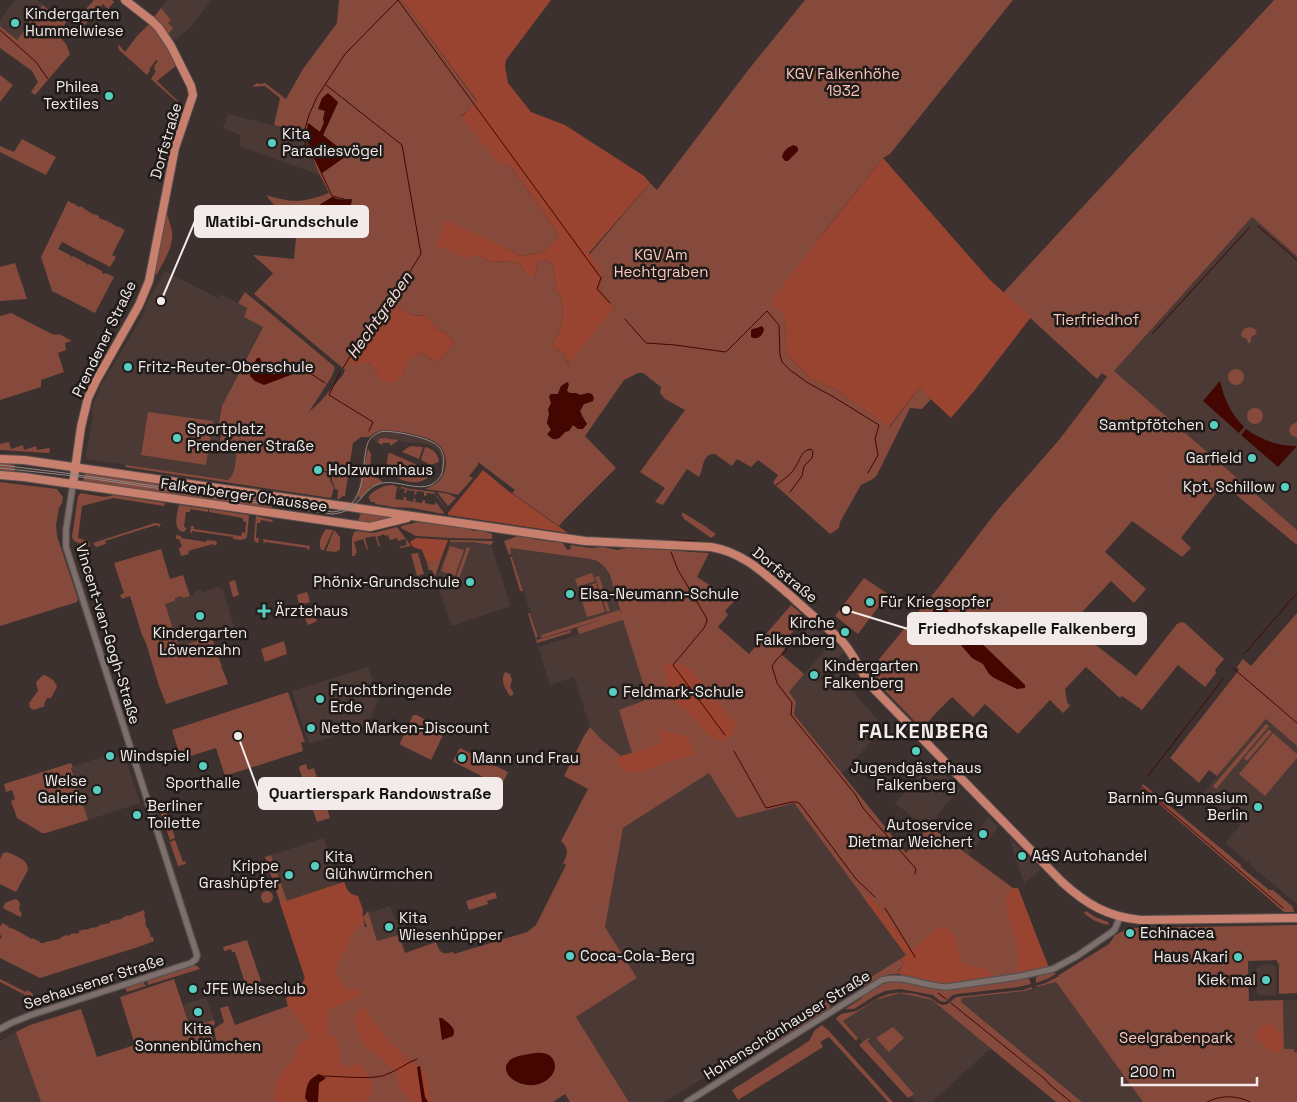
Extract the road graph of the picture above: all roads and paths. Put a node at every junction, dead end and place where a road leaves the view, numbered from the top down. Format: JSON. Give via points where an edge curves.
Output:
{"nodes":[{"id":1,"x":124,"y":0,"type":"edge"},
{"id":2,"x":160,"y":224,"type":"joint"},
{"id":3,"x":0,"y":459,"type":"edge"},
{"id":4,"x":75,"y":467,"type":"junction"},
{"id":5,"x":0,"y":475,"type":"edge"},
{"id":6,"x":73,"y":484,"type":"junction"},
{"id":7,"x":348,"y":507,"type":"junction"},
{"id":8,"x":411,"y":516,"type":"junction"},
{"id":9,"x":346,"y":524,"type":"junction"},
{"id":10,"x":577,"y":540,"type":"joint"},
{"id":11,"x":1120,"y":917,"type":"junction"},
{"id":12,"x":1297,"y":918,"type":"edge"},
{"id":13,"x":196,"y":960,"type":"joint"},
{"id":14,"x":0,"y":1029,"type":"edge"},
{"id":15,"x":687,"y":1102,"type":"edge"}],
"edges":[{"from":1,"to":2,"type":"main road","name":"Dorfstraße","via":[[159,28],[192,91],[192,100],[175,148]]},
{"from":2,"to":4,"type":"main road","name":"Prendener Straße","via":[[150,275],[139,305],[88,398]]},
{"from":3,"to":4,"type":"main road","name":"Falkenberger Chaussee"},
{"from":4,"to":6,"type":"main road"},
{"from":4,"to":7,"type":"main road","name":"Falkenberger Chaussee"},
{"from":5,"to":6,"type":"main road","name":"Falkenberger Chaussee"},
{"from":6,"to":9,"type":"main road","name":"Falkenberger Chaussee"},
{"from":6,"to":13,"type":"street","name":"Vincent-van-Gogh-Straße","via":[[66,547],[196,950]]},
{"from":7,"to":8,"type":"main road","name":"Falkenberger Chaussee"},
{"from":7,"to":9,"type":"main road"},
{"from":8,"to":9,"type":"main road","name":"Falkenberger Chaussee","via":[[370,527]]},
{"from":8,"to":10,"type":"main road","name":"Falkenberger Chaussee"},
{"from":10,"to":11,"type":"main road","name":"Dorfstraße","via":[[712,547],[744,559],[841,640],[874,689],[1062,882],[1088,903]]},
{"from":11,"to":12,"type":"main road","name":"Dorfstraße","via":[[1151,920]]},
{"from":11,"to":15,"type":"street","name":"Hohenschönhauser Straße","via":[[1115,929],[1105,938],[1048,971],[947,987],[904,979],[882,980]]},
{"from":13,"to":14,"type":"street","name":"Seehausener Straße","via":[[31,1015]]}]}
